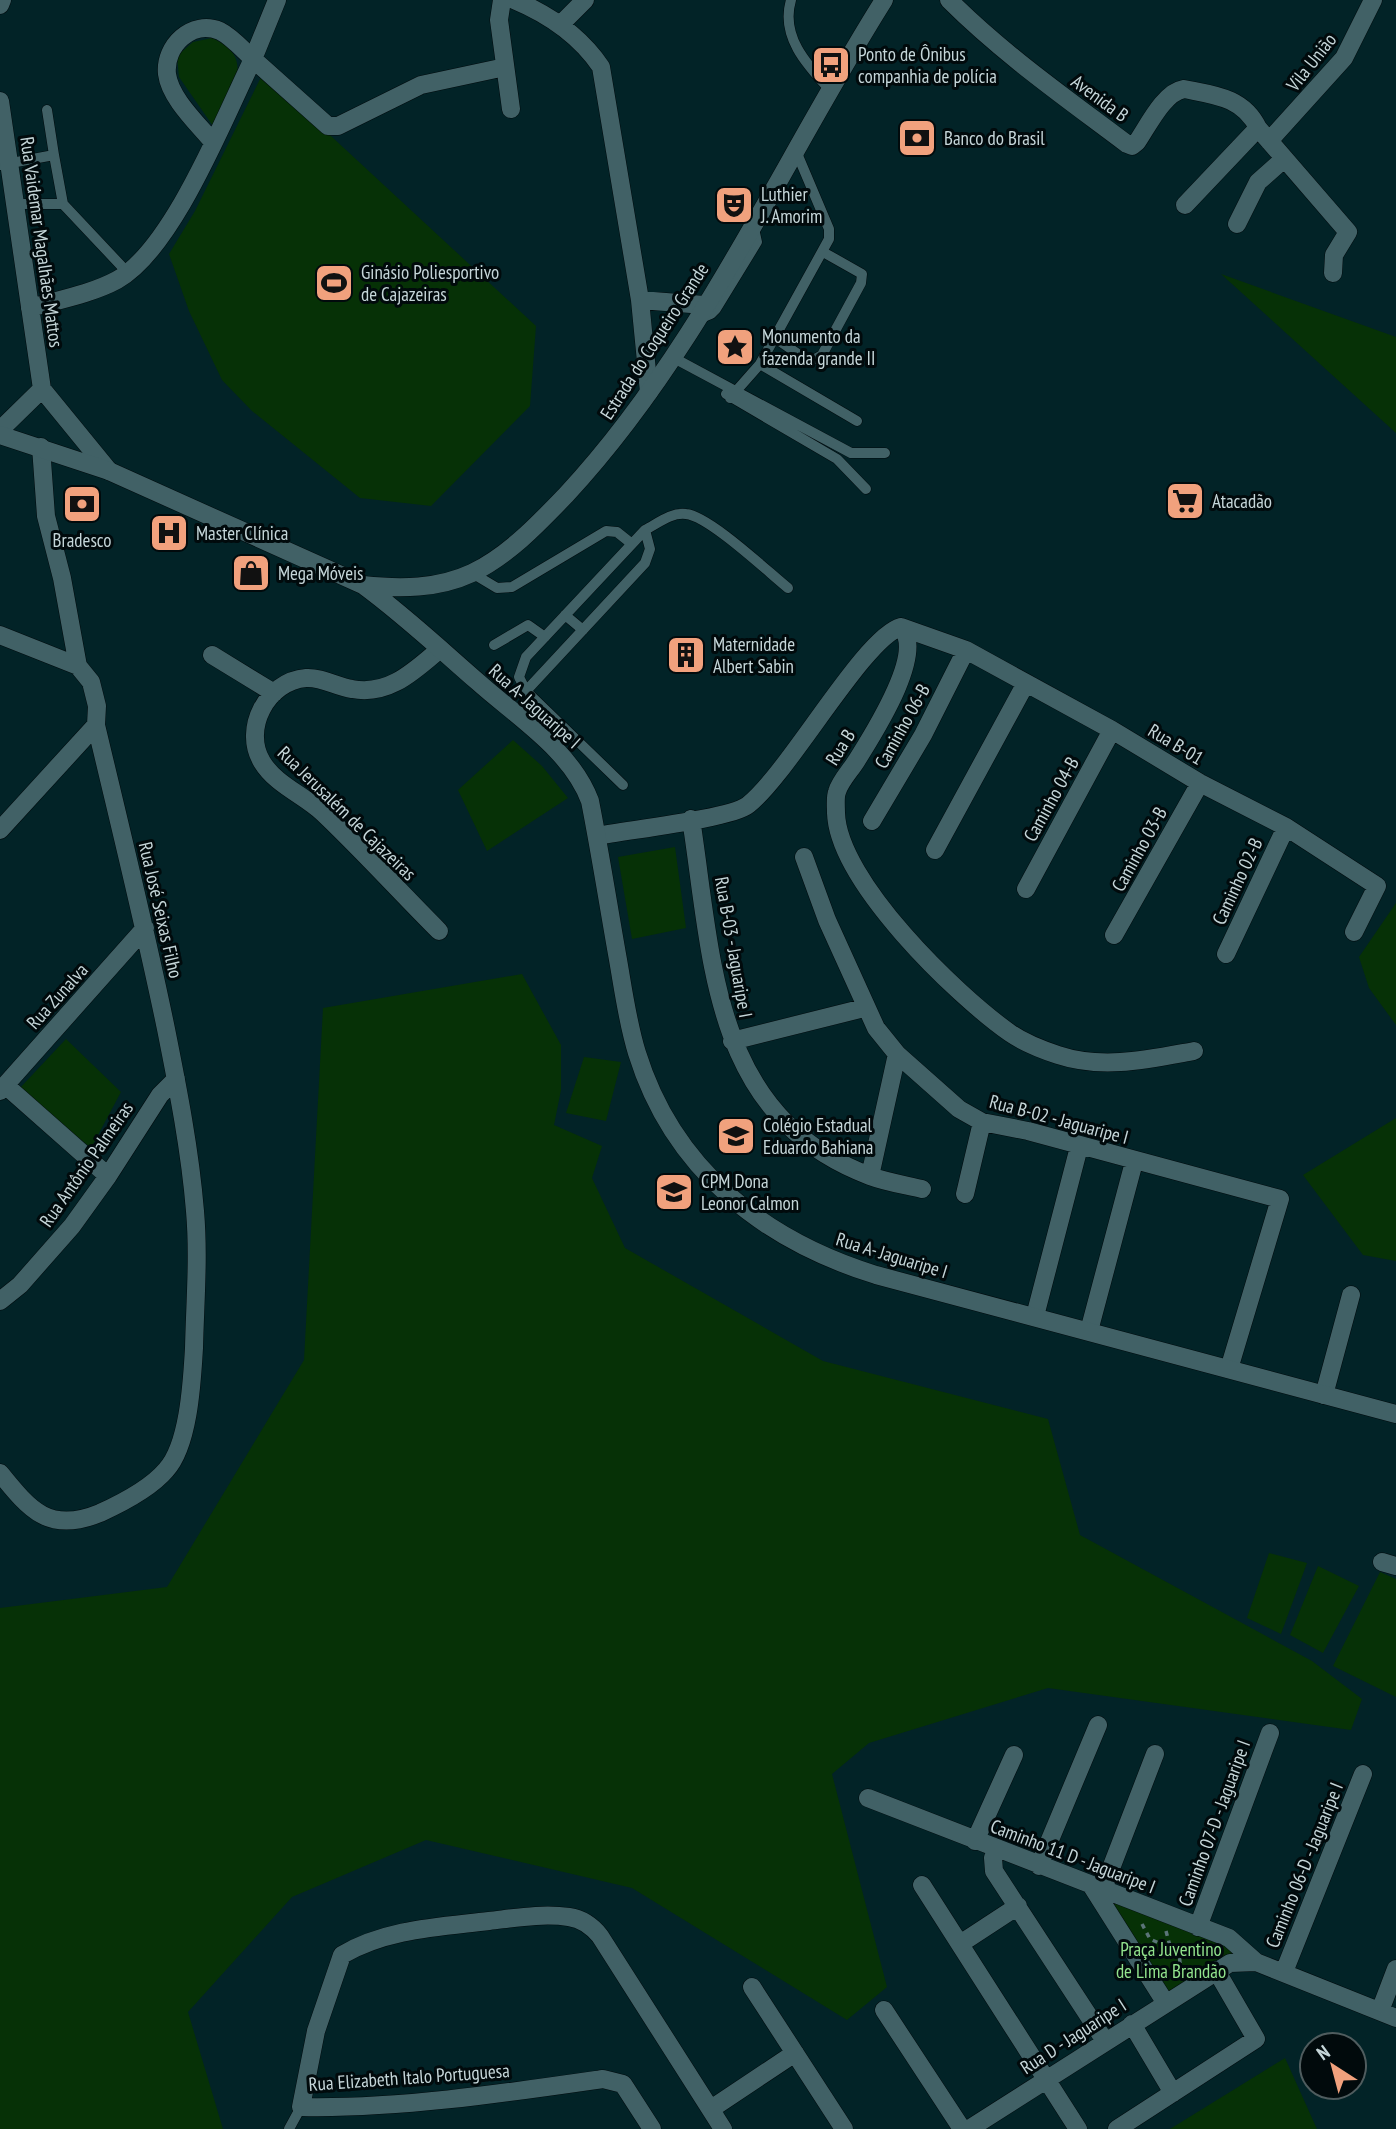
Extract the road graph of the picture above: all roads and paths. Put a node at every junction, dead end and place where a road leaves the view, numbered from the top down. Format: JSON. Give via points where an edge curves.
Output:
{"nodes":[{"id":1,"x":2,"y":0,"type":"edge"},
{"id":2,"x":276,"y":0,"type":"edge"},
{"id":3,"x":502,"y":0,"type":"edge"},
{"id":4,"x":514,"y":0,"type":"edge"},
{"id":5,"x":584,"y":0,"type":"edge"},
{"id":6,"x":791,"y":0,"type":"edge"},
{"id":7,"x":884,"y":0,"type":"edge"},
{"id":8,"x":949,"y":0,"type":"edge"},
{"id":9,"x":1373,"y":0,"type":"edge"},
{"id":10,"x":0,"y":5,"type":"edge"},
{"id":11,"x":560,"y":25,"type":"junction"},
{"id":12,"x":253,"y":59,"type":"junction"},
{"id":13,"x":505,"y":67,"type":"junction"},
{"id":14,"x":831,"y":91,"type":"junction"},
{"id":15,"x":0,"y":101,"type":"edge"},
{"id":16,"x":510,"y":109,"type":"dead end"},
{"id":17,"x":47,"y":110,"type":"dead end"},
{"id":18,"x":1264,"y":134,"type":"junction"},
{"id":19,"x":212,"y":141,"type":"junction"},
{"id":20,"x":796,"y":150,"type":"junction"},
{"id":21,"x":54,"y":155,"type":"junction"},
{"id":22,"x":1284,"y":159,"type":"junction"},
{"id":23,"x":5,"y":164,"type":"edge"},
{"id":24,"x":16,"y":204,"type":"junction"},
{"id":25,"x":63,"y":204,"type":"junction"},
{"id":26,"x":1185,"y":205,"type":"dead end"},
{"id":27,"x":1237,"y":224,"type":"dead end"},
{"id":28,"x":823,"y":251,"type":"junction"},
{"id":29,"x":127,"y":272,"type":"junction"},
{"id":30,"x":1334,"y":273,"type":"dead end"},
{"id":31,"x":640,"y":300,"type":"junction"},
{"id":32,"x":30,"y":308,"type":"junction"},
{"id":33,"x":699,"y":313,"type":"junction"},
{"id":34,"x":775,"y":338,"type":"junction"},
{"id":35,"x":672,"y":357,"type":"junction"},
{"id":36,"x":760,"y":364,"type":"junction"},
{"id":37,"x":42,"y":389,"type":"junction"},
{"id":38,"x":649,"y":392,"type":"junction"},
{"id":39,"x":733,"y":394,"type":"junction"},
{"id":40,"x":857,"y":421,"type":"dead end"},
{"id":41,"x":0,"y":430,"type":"edge"},
{"id":42,"x":0,"y":435,"type":"edge"},
{"id":43,"x":41,"y":447,"type":"junction"},
{"id":44,"x":885,"y":453,"type":"dead end"},
{"id":45,"x":109,"y":471,"type":"junction"},
{"id":46,"x":866,"y":489,"type":"dead end"},
{"id":47,"x":645,"y":530,"type":"junction"},
{"id":48,"x":632,"y":544,"type":"junction"},
{"id":49,"x":472,"y":573,"type":"junction"},
{"id":50,"x":363,"y":585,"type":"junction"},
{"id":51,"x":788,"y":588,"type":"dead end"},
{"id":52,"x":565,"y":615,"type":"junction"},
{"id":53,"x":901,"y":627,"type":"junction"},
{"id":54,"x":583,"y":631,"type":"junction"},
{"id":55,"x":0,"y":635,"type":"edge"},
{"id":56,"x":545,"y":637,"type":"junction"},
{"id":57,"x":494,"y":646,"type":"dead end"},
{"id":58,"x":440,"y":649,"type":"junction"},
{"id":59,"x":966,"y":650,"type":"junction"},
{"id":60,"x":212,"y":655,"type":"dead end"},
{"id":61,"x":78,"y":666,"type":"junction"},
{"id":62,"x":1027,"y":683,"type":"junction"},
{"id":63,"x":526,"y":691,"type":"junction"},
{"id":64,"x":274,"y":693,"type":"junction"},
{"id":65,"x":96,"y":725,"type":"junction"},
{"id":66,"x":1112,"y":730,"type":"junction"},
{"id":67,"x":1200,"y":783,"type":"junction"},
{"id":68,"x":623,"y":785,"type":"dead end"},
{"id":69,"x":691,"y":819,"type":"junction"},
{"id":70,"x":872,"y":821,"type":"dead end"},
{"id":71,"x":1286,"y":827,"type":"junction"},
{"id":72,"x":0,"y":830,"type":"edge"},
{"id":73,"x":597,"y":836,"type":"junction"},
{"id":74,"x":935,"y":850,"type":"dead end"},
{"id":75,"x":804,"y":857,"type":"dead end"},
{"id":76,"x":1026,"y":889,"type":"dead end"},
{"id":77,"x":145,"y":928,"type":"junction"},
{"id":78,"x":439,"y":931,"type":"dead end"},
{"id":79,"x":1354,"y":932,"type":"dead end"},
{"id":80,"x":1114,"y":935,"type":"dead end"},
{"id":81,"x":1226,"y":954,"type":"dead end"},
{"id":82,"x":864,"y":1008,"type":"junction"},
{"id":83,"x":732,"y":1041,"type":"junction"},
{"id":84,"x":1194,"y":1051,"type":"dead end"},
{"id":85,"x":897,"y":1054,"type":"junction"},
{"id":86,"x":176,"y":1079,"type":"junction"},
{"id":87,"x":3,"y":1088,"type":"edge"},
{"id":88,"x":982,"y":1122,"type":"junction"},
{"id":89,"x":1079,"y":1147,"type":"junction"},
{"id":90,"x":1135,"y":1162,"type":"junction"},
{"id":91,"x":108,"y":1176,"type":"junction"},
{"id":92,"x":870,"y":1176,"type":"junction"},
{"id":93,"x":922,"y":1189,"type":"dead end"},
{"id":94,"x":965,"y":1194,"type":"dead end"},
{"id":95,"x":1351,"y":1295,"type":"dead end"},
{"id":96,"x":0,"y":1301,"type":"edge"},
{"id":97,"x":1035,"y":1316,"type":"junction"},
{"id":98,"x":1089,"y":1331,"type":"junction"},
{"id":99,"x":1229,"y":1369,"type":"junction"},
{"id":100,"x":1324,"y":1395,"type":"junction"},
{"id":101,"x":1396,"y":1414,"type":"edge"},
{"id":102,"x":0,"y":1473,"type":"edge"},
{"id":103,"x":1098,"y":1725,"type":"dead end"},
{"id":104,"x":1270,"y":1733,"type":"dead end"},
{"id":105,"x":1155,"y":1754,"type":"dead end"},
{"id":106,"x":1014,"y":1755,"type":"dead end"},
{"id":107,"x":1363,"y":1774,"type":"dead end"},
{"id":108,"x":868,"y":1798,"type":"dead end"},
{"id":109,"x":975,"y":1841,"type":"junction"},
{"id":110,"x":996,"y":1850,"type":"junction"},
{"id":111,"x":1038,"y":1866,"type":"junction"},
{"id":112,"x":922,"y":1885,"type":"dead end"},
{"id":113,"x":1097,"y":1887,"type":"junction"},
{"id":114,"x":1130,"y":1900,"type":"junction"},
{"id":115,"x":1018,"y":1906,"type":"junction"},
{"id":116,"x":1200,"y":1928,"type":"junction"},
{"id":117,"x":960,"y":1944,"type":"junction"},
{"id":118,"x":1179,"y":1952,"type":"junction"},
{"id":119,"x":1256,"y":1962,"type":"junction"},
{"id":120,"x":1396,"y":1969,"type":"edge"},
{"id":121,"x":1216,"y":1970,"type":"junction"},
{"id":122,"x":1284,"y":1972,"type":"junction"},
{"id":123,"x":752,"y":1987,"type":"dead end"},
{"id":124,"x":1188,"y":1987,"type":"junction"},
{"id":125,"x":1165,"y":2002,"type":"junction"},
{"id":126,"x":884,"y":2010,"type":"dead end"},
{"id":127,"x":1391,"y":2012,"type":"edge"},
{"id":128,"x":1132,"y":2024,"type":"junction"},
{"id":129,"x":1105,"y":2041,"type":"junction"},
{"id":130,"x":794,"y":2053,"type":"junction"},
{"id":131,"x":1046,"y":2079,"type":"junction"},
{"id":132,"x":1173,"y":2093,"type":"junction"},
{"id":133,"x":301,"y":2107,"type":"junction"},
{"id":134,"x":711,"y":2109,"type":"junction"},
{"id":135,"x":289,"y":2129,"type":"edge"},
{"id":136,"x":652,"y":2129,"type":"edge"},
{"id":137,"x":723,"y":2129,"type":"edge"},
{"id":138,"x":844,"y":2129,"type":"edge"},
{"id":139,"x":962,"y":2129,"type":"edge"},
{"id":140,"x":968,"y":2129,"type":"edge"},
{"id":141,"x":1078,"y":2129,"type":"edge"},
{"id":142,"x":1117,"y":2129,"type":"edge"}],
"edges":[{"from":1,"to":10,"type":"street"},
{"from":2,"to":12,"type":"street"},
{"from":3,"to":13,"type":"street","via":[[499,20]]},
{"from":4,"to":11,"type":"street"},
{"from":5,"to":11,"type":"street"},
{"from":6,"to":14,"type":"lane","via":[[788,23],[792,38]]},
{"from":7,"to":14,"type":"street","name":"Estrada do Coqueiro Grande"},
{"from":8,"to":18,"type":"street","name":"Avenida B","via":[[1048,85],[1127,144],[1137,142],[1169,98],[1184,89],[1239,103]]},
{"from":9,"to":18,"type":"street","name":"Vila União","via":[[1344,58]]},
{"from":11,"to":31,"type":"street","via":[[601,67]]},
{"from":12,"to":13,"type":"street","via":[[334,127],[421,85]]},
{"from":12,"to":19,"type":"street"},
{"from":12,"to":19,"type":"street","via":[[222,32],[210,28],[185,35],[174,45],[167,59],[167,76]]},
{"from":13,"to":16,"type":"street"},
{"from":14,"to":20,"type":"street","name":"Estrada do Coqueiro Grande"},
{"from":15,"to":23,"type":"street","name":"Rua Vaidemar Magalhães Mattos"},
{"from":17,"to":21,"type":"lane"},
{"from":18,"to":22,"type":"street"},
{"from":18,"to":26,"type":"street","name":"Vila União"},
{"from":19,"to":29,"type":"street","via":[[166,229]]},
{"from":20,"to":28,"type":"lane","via":[[829,229]]},
{"from":20,"to":33,"type":"street","name":"Estrada do Coqueiro Grande"},
{"from":21,"to":23,"type":"lane"},
{"from":21,"to":25,"type":"lane"},
{"from":22,"to":27,"type":"street","via":[[1258,182]]},
{"from":22,"to":30,"type":"street","via":[[1348,232],[1334,255]]},
{"from":23,"to":24,"type":"street","name":"Rua Vaidemar Magalhães Mattos"},
{"from":24,"to":25,"type":"lane"},
{"from":24,"to":32,"type":"street","name":"Rua Vaidemar Magalhães Mattos"},
{"from":25,"to":29,"type":"lane"},
{"from":28,"to":34,"type":"lane"},
{"from":28,"to":34,"type":"lane","via":[[862,274],[861,284],[822,355],[804,358]]},
{"from":29,"to":32,"type":"street","via":[[99,288]]},
{"from":31,"to":33,"type":"street"},
{"from":31,"to":38,"type":"street"},
{"from":32,"to":37,"type":"street","name":"Rua Vaidemar Magalhães Mattos"},
{"from":33,"to":35,"type":"street","name":"Estrada do Coqueiro Grande"},
{"from":34,"to":36,"type":"lane"},
{"from":35,"to":38,"type":"street","name":"Estrada do Coqueiro Grande"},
{"from":35,"to":39,"type":"lane"},
{"from":36,"to":39,"type":"lane"},
{"from":36,"to":40,"type":"lane"},
{"from":37,"to":41,"type":"street"},
{"from":37,"to":45,"type":"street"},
{"from":38,"to":49,"type":"street","name":"Estrada do Coqueiro Grande","via":[[598,460],[540,522]]},
{"from":39,"to":44,"type":"lane","via":[[851,453]]},
{"from":39,"to":46,"type":"lane","via":[[837,459]]},
{"from":42,"to":43,"type":"street","name":"Estrada do Coqueiro Grande"},
{"from":43,"to":45,"type":"street","name":"Estrada do Coqueiro Grande"},
{"from":43,"to":61,"type":"street","name":"Rua José Seixas Filho","via":[[46,516]]},
{"from":45,"to":50,"type":"street","name":"Estrada do Coqueiro Grande"},
{"from":47,"to":48,"type":"lane"},
{"from":47,"to":51,"type":"lane","via":[[685,513],[704,519]]},
{"from":47,"to":54,"type":"lane","via":[[650,549],[645,563]]},
{"from":48,"to":49,"type":"lane","via":[[617,532],[606,531],[512,587],[497,588]]},
{"from":48,"to":52,"type":"lane"},
{"from":49,"to":50,"type":"street","name":"Estrada do Coqueiro Grande","via":[[416,587]]},
{"from":50,"to":58,"type":"street","name":"Estrada do Coqueiro Grande"},
{"from":52,"to":54,"type":"lane"},
{"from":52,"to":56,"type":"lane"},
{"from":53,"to":59,"type":"street","name":"Rua B-01"},
{"from":53,"to":69,"type":"street","name":"Rua B","via":[[876,643],[749,804],[720,816]]},
{"from":53,"to":84,"type":"street","name":"Rua B","via":[[910,648],[906,667],[837,792],[838,830],[877,901],[917,951],[1012,1034],[1059,1056],[1107,1063]]},
{"from":54,"to":63,"type":"lane"},
{"from":55,"to":61,"type":"street"},
{"from":56,"to":57,"type":"lane","via":[[528,625]]},
{"from":56,"to":63,"type":"lane","via":[[521,663],[519,677]]},
{"from":58,"to":64,"type":"street","via":[[383,689],[352,689],[305,678]]},
{"from":58,"to":73,"type":"street","name":"Rua A- Jaguaripe I","via":[[573,768],[590,802]]},
{"from":59,"to":62,"type":"street","name":"Rua B-01"},
{"from":59,"to":70,"type":"street","name":"Caminho 06-B"},
{"from":60,"to":64,"type":"street"},
{"from":61,"to":65,"type":"street","name":"Rua José Seixas Filho","via":[[91,682]]},
{"from":62,"to":66,"type":"street","name":"Rua B-01"},
{"from":62,"to":74,"type":"street"},
{"from":63,"to":68,"type":"lane"},
{"from":64,"to":78,"type":"street","name":"Rua Jerusalém de Cajazeiras","via":[[258,716],[255,731],[261,761],[272,775],[321,811]]},
{"from":65,"to":72,"type":"street"},
{"from":65,"to":77,"type":"street","name":"Rua José Seixas Filho"},
{"from":66,"to":67,"type":"street","name":"Rua B-01"},
{"from":66,"to":76,"type":"street","name":"Caminho 04-B"},
{"from":67,"to":71,"type":"street","name":"Rua B-01"},
{"from":67,"to":80,"type":"street","name":"Caminho 03-B"},
{"from":69,"to":73,"type":"street","name":"Rua B"},
{"from":69,"to":83,"type":"street","name":"Rua B-03 - Jaguaripe I","via":[[720,1003]]},
{"from":71,"to":79,"type":"street","name":"Rua B-01","via":[[1377,886]]},
{"from":71,"to":81,"type":"street","name":"Caminho 02-B"},
{"from":73,"to":97,"type":"street","name":"Rua A- Jaguaripe I","via":[[636,1052],[660,1108],[695,1162],[748,1213],[812,1252],[876,1275]]},
{"from":75,"to":82,"type":"street","name":"Rua B-02 - Jaguaripe I"},
{"from":77,"to":86,"type":"street","name":"Rua José Seixas Filho"},
{"from":77,"to":87,"type":"street","name":"Rua Zunalva"},
{"from":82,"to":83,"type":"street"},
{"from":82,"to":85,"type":"street","name":"Rua B-02 - Jaguaripe I"},
{"from":83,"to":92,"type":"street","name":"Rua B-03 - Jaguaripe I","via":[[743,1067],[789,1125],[820,1149]]},
{"from":85,"to":88,"type":"street","name":"Rua B-02 - Jaguaripe I","via":[[959,1109]]},
{"from":85,"to":92,"type":"street"},
{"from":86,"to":91,"type":"street","name":"Rua Antônio Palmeiras","via":[[152,1106]]},
{"from":86,"to":102,"type":"street","name":"Rua José Seixas Filho","via":[[196,1214],[192,1392],[178,1448],[167,1470],[118,1505],[59,1523],[36,1514]]},
{"from":87,"to":91,"type":"street"},
{"from":88,"to":89,"type":"street","name":"Rua B-02 - Jaguaripe I"},
{"from":88,"to":94,"type":"street"},
{"from":89,"to":90,"type":"street","name":"Rua B-02 - Jaguaripe I"},
{"from":89,"to":97,"type":"street"},
{"from":90,"to":98,"type":"street"},
{"from":90,"to":99,"type":"street","name":"Rua B-02 - Jaguaripe I","via":[[1280,1199]]},
{"from":91,"to":96,"type":"street","name":"Rua Antônio Palmeiras","via":[[38,1266]]},
{"from":92,"to":93,"type":"street","name":"Rua B-03 - Jaguaripe I"},
{"from":95,"to":100,"type":"street"},
{"from":97,"to":98,"type":"street","name":"Rua A- Jaguaripe I"},
{"from":98,"to":99,"type":"street","name":"Rua A- Jaguaripe I"},
{"from":99,"to":100,"type":"street","name":"Rua A- Jaguaripe I"},
{"from":100,"to":101,"type":"street","name":"Rua A- Jaguaripe I"},
{"from":103,"to":111,"type":"street"},
{"from":104,"to":116,"type":"street","name":"Caminho 07-D - Jaguaripe I"},
{"from":105,"to":113,"type":"street"},
{"from":106,"to":109,"type":"street"},
{"from":107,"to":122,"type":"street","name":"Caminho 06-D - Jaguaripe I"},
{"from":108,"to":109,"type":"street","name":"Caminho 11 D - Jaguaripe I"},
{"from":109,"to":110,"type":"street","name":"Caminho 11 D - Jaguaripe I"},
{"from":110,"to":111,"type":"street","name":"Caminho 11 D - Jaguaripe I"},
{"from":110,"to":115,"type":"street","via":[[994,1871]]},
{"from":111,"to":113,"type":"street","name":"Caminho 11 D - Jaguaripe I"},
{"from":112,"to":117,"type":"street"},
{"from":113,"to":114,"type":"street","name":"Caminho 11 D - Jaguaripe I"},
{"from":113,"to":125,"type":"street"},
{"from":114,"to":116,"type":"street","name":"Caminho 11 D - Jaguaripe I"},
{"from":114,"to":118,"type":"path","via":[[1150,1939]]},
{"from":115,"to":117,"type":"street"},
{"from":115,"to":129,"type":"street"},
{"from":116,"to":118,"type":"path","via":[[1193,1943]]},
{"from":116,"to":119,"type":"street","name":"Caminho 11 D - Jaguaripe I","via":[[1229,1938]]},
{"from":117,"to":131,"type":"street"},
{"from":118,"to":124,"type":"path","via":[[1181,1974]]},
{"from":119,"to":121,"type":"street","name":"Rua D - Jaguaripe I","via":[[1230,1963]]},
{"from":119,"to":122,"type":"street","name":"Rua D - Jaguaripe I"},
{"from":120,"to":127,"type":"street"},
{"from":121,"to":124,"type":"street","name":"Rua D - Jaguaripe I"},
{"from":121,"to":132,"type":"street","via":[[1256,2039]]},
{"from":122,"to":127,"type":"street","name":"Rua D - Jaguaripe I"},
{"from":123,"to":130,"type":"street"},
{"from":124,"to":125,"type":"street","name":"Rua D - Jaguaripe I"},
{"from":125,"to":128,"type":"street","name":"Rua D - Jaguaripe I"},
{"from":126,"to":139,"type":"street"},
{"from":128,"to":129,"type":"street","name":"Rua D - Jaguaripe I"},
{"from":128,"to":132,"type":"street"},
{"from":129,"to":131,"type":"street","name":"Rua D - Jaguaripe I"},
{"from":130,"to":134,"type":"street"},
{"from":130,"to":138,"type":"street"},
{"from":131,"to":140,"type":"street","name":"Rua D - Jaguaripe I"},
{"from":131,"to":141,"type":"street"},
{"from":132,"to":142,"type":"street"},
{"from":133,"to":134,"type":"street","name":"Rua Elizabeth Italo Portuguesa","via":[[316,2031],[342,1955],[414,1930],[541,1915],[571,1917],[591,1925]]},
{"from":133,"to":135,"type":"lane"},
{"from":133,"to":136,"type":"street","name":"Rua Elizabeth Italo Portuguesa","via":[[383,2104],[615,2080],[630,2092]]},
{"from":134,"to":137,"type":"street","name":"Rua Elizabeth Italo Portuguesa"}]}
